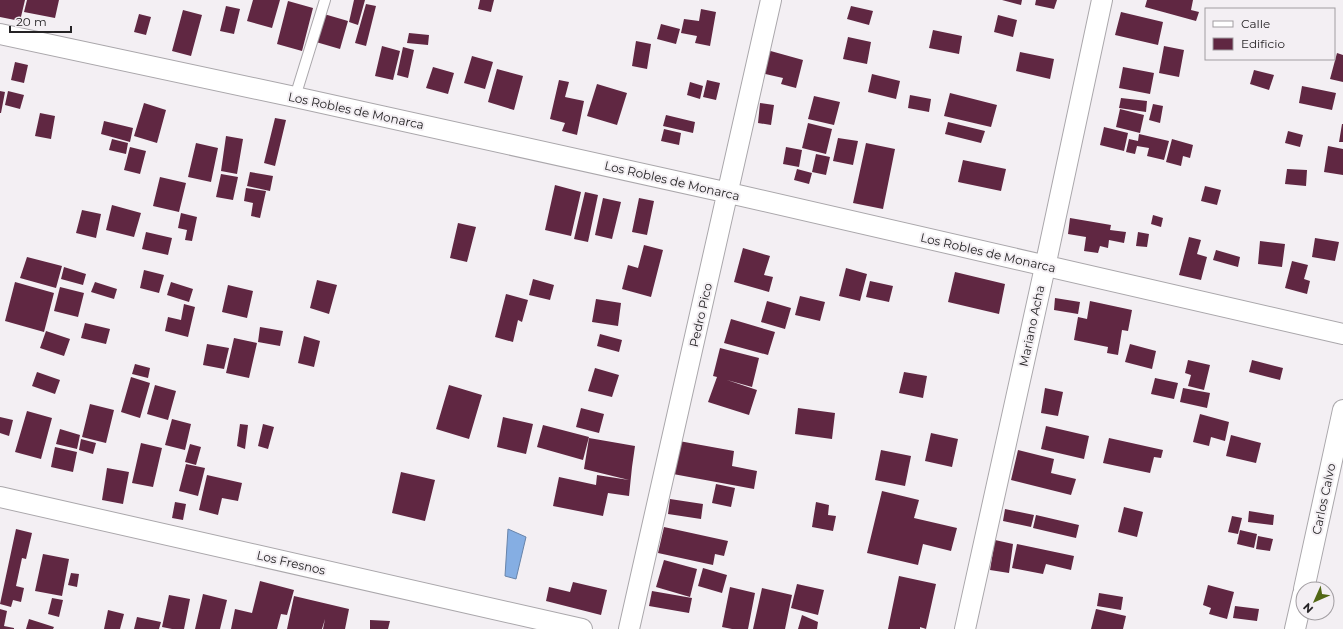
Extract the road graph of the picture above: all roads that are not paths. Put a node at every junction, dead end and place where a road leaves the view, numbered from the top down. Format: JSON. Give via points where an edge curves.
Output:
{"nodes":[{"id":1,"x":325,"y":0,"type":"edge"},
{"id":2,"x":771,"y":0,"type":"edge"},
{"id":3,"x":1102,"y":0,"type":"edge"},
{"id":4,"x":0,"y":34,"type":"edge"},
{"id":5,"x":295,"y":97,"type":"junction"},
{"id":6,"x":728,"y":193,"type":"junction"},
{"id":7,"x":1045,"y":267,"type":"junction"},
{"id":8,"x":1343,"y":334,"type":"edge"},
{"id":9,"x":1343,"y":410,"type":"edge"},
{"id":10,"x":0,"y":497,"type":"edge"},
{"id":11,"x":1306,"y":581,"type":"edge"},
{"id":12,"x":582,"y":629,"type":"edge"},
{"id":13,"x":629,"y":629,"type":"edge"},
{"id":14,"x":965,"y":629,"type":"edge"}],
"edges":[{"from":1,"to":5,"type":"lane"},
{"from":2,"to":6,"type":"street","name":"Pedro Pico"},
{"from":3,"to":7,"type":"street","name":"Mariano Acha"},
{"from":4,"to":5,"type":"street","name":"Los Robles de Monarca"},
{"from":5,"to":6,"type":"street","name":"Los Robles de Monarca"},
{"from":6,"to":7,"type":"street","name":"Los Robles de Monarca"},
{"from":6,"to":13,"type":"street","name":"Pedro Pico"},
{"from":7,"to":8,"type":"street","name":"Los Robles de Monarca"},
{"from":7,"to":14,"type":"street","name":"Mariano Acha"},
{"from":9,"to":11,"type":"street","name":"Carlos Calvo"},
{"from":10,"to":12,"type":"street","name":"Los Fresnos"}]}
